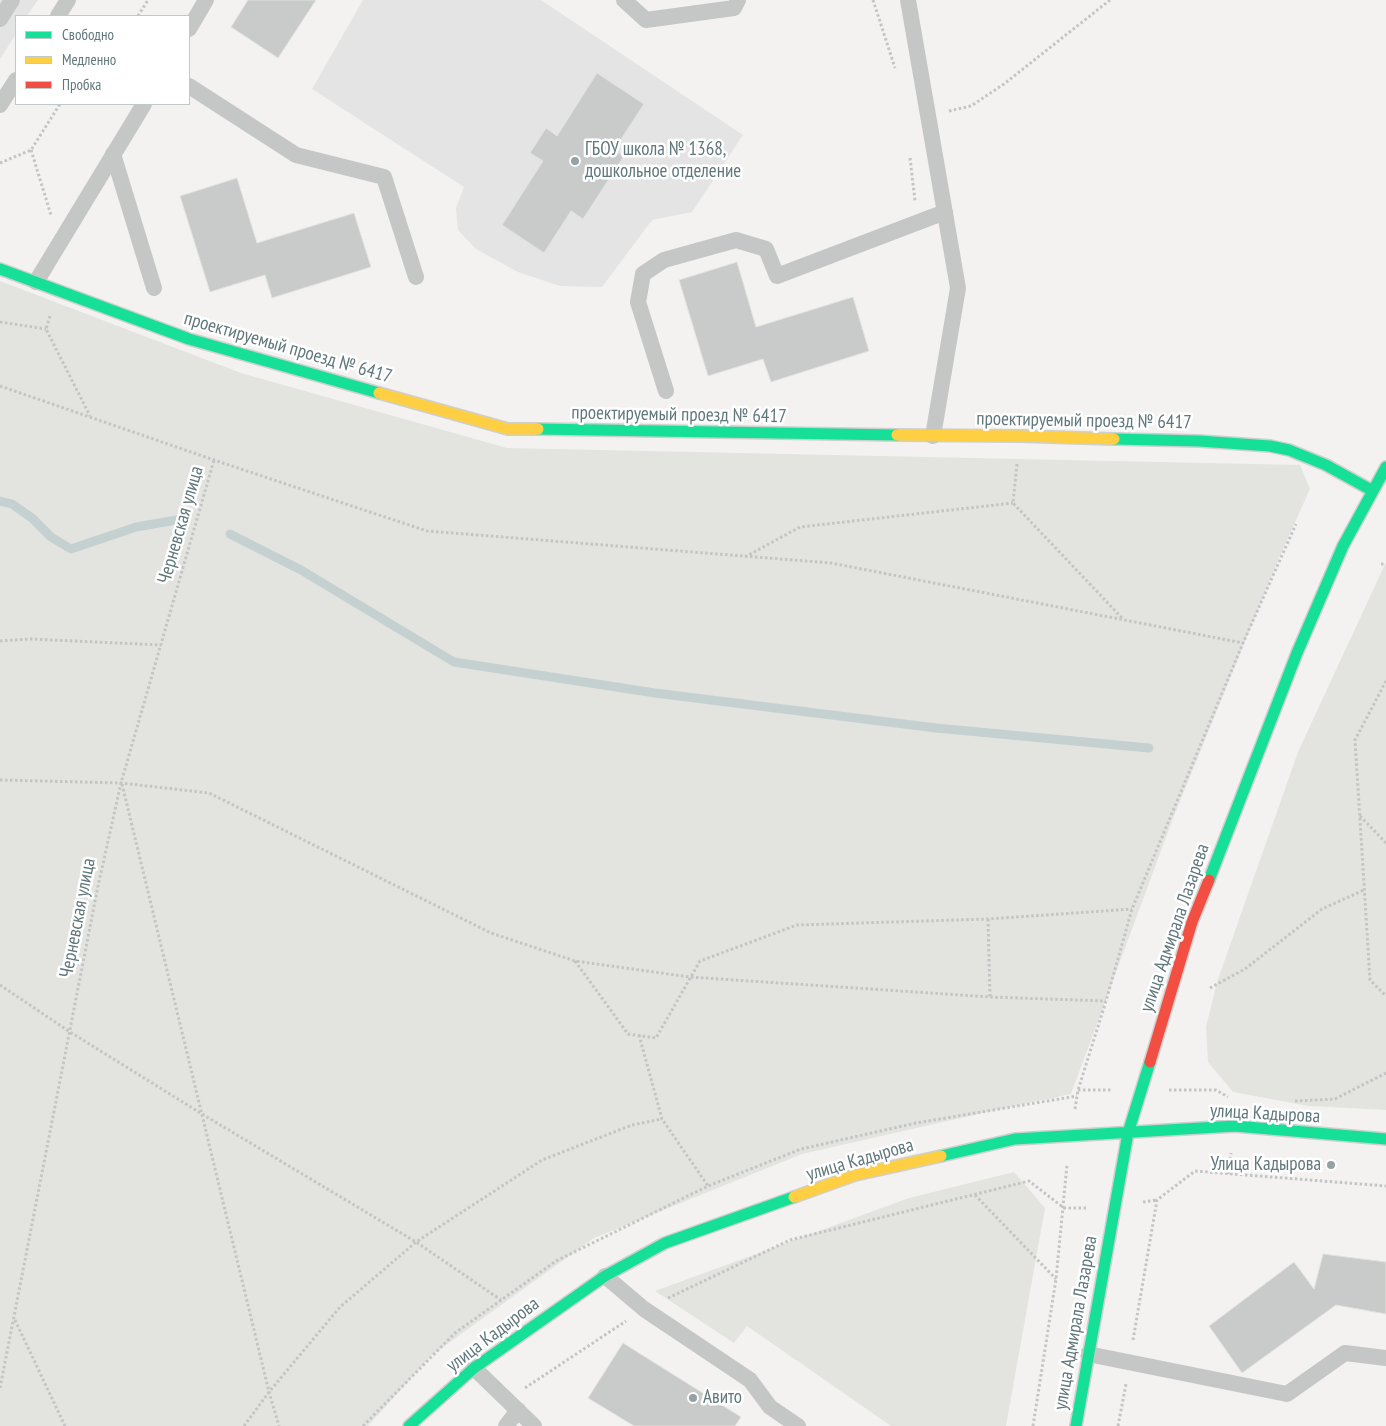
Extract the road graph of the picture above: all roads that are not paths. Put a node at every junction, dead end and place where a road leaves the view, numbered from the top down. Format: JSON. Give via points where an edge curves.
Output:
{"nodes":[{"id":1,"x":12,"y":0,"type":"edge"},
{"id":2,"x":68,"y":0,"type":"edge"},
{"id":3,"x":206,"y":0,"type":"edge"},
{"id":4,"x":624,"y":0,"type":"edge"},
{"id":5,"x":738,"y":0,"type":"edge"},
{"id":6,"x":908,"y":0,"type":"edge"},
{"id":7,"x":59,"y":15,"type":"edge"},
{"id":8,"x":0,"y":19,"type":"edge"},
{"id":9,"x":190,"y":27,"type":"edge"},
{"id":10,"x":15,"y":82,"type":"edge"},
{"id":11,"x":190,"y":87,"type":"edge"},
{"id":12,"x":0,"y":105,"type":"edge"},
{"id":13,"x":143,"y":105,"type":"edge"},
{"id":14,"x":114,"y":154,"type":"junction"},
{"id":15,"x":945,"y":212,"type":"junction"},
{"id":16,"x":0,"y":269,"type":"edge"},
{"id":17,"x":416,"y":276,"type":"dead end"},
{"id":18,"x":36,"y":282,"type":"junction"},
{"id":19,"x":154,"y":288,"type":"dead end"},
{"id":20,"x":666,"y":390,"type":"dead end"},
{"id":21,"x":933,"y":436,"type":"junction"},
{"id":22,"x":1386,"y":467,"type":"edge"},
{"id":23,"x":1373,"y":491,"type":"junction"},
{"id":24,"x":1128,"y":1133,"type":"junction"},
{"id":25,"x":1386,"y":1139,"type":"edge"},
{"id":26,"x":604,"y":1276,"type":"junction"},
{"id":27,"x":1088,"y":1354,"type":"junction"},
{"id":28,"x":1386,"y":1358,"type":"edge"},
{"id":29,"x":474,"y":1368,"type":"junction"},
{"id":30,"x":513,"y":1405,"type":"junction"},
{"id":31,"x":408,"y":1426,"type":"edge"},
{"id":32,"x":506,"y":1426,"type":"edge"},
{"id":33,"x":534,"y":1426,"type":"edge"},
{"id":34,"x":798,"y":1426,"type":"edge"},
{"id":35,"x":1076,"y":1426,"type":"edge"}],
"edges":[{"from":1,"to":8,"type":"lane"},
{"from":2,"to":7,"type":"lane"},
{"from":3,"to":9,"type":"lane"},
{"from":4,"to":5,"type":"lane","via":[[646,20],[734,8]]},
{"from":6,"to":15,"type":"lane"},
{"from":10,"to":12,"type":"lane"},
{"from":11,"to":17,"type":"lane","via":[[296,155],[384,178]]},
{"from":13,"to":14,"type":"lane"},
{"from":14,"to":18,"type":"lane"},
{"from":14,"to":19,"type":"lane"},
{"from":15,"to":20,"type":"lane","via":[[777,276],[766,249],[736,240],[664,260],[643,274],[638,302]]},
{"from":15,"to":21,"type":"lane","via":[[958,288]]},
{"from":16,"to":18,"type":"street","name":"проектируемый проезд № 6417"},
{"from":18,"to":21,"type":"street","name":"проектируемый проезд № 6417","via":[[189,339],[508,429]]},
{"from":21,"to":23,"type":"street","name":"проектируемый проезд № 6417","via":[[1199,441],[1270,446],[1308,457]]},
{"from":22,"to":23,"type":"street","name":"улица Адмирала Лазарева"},
{"from":23,"to":24,"type":"street","name":"улица Адмирала Лазарева","via":[[1343,546],[1297,653],[1196,910]]},
{"from":24,"to":25,"type":"street","name":"улица Кадырова","via":[[1235,1126]]},
{"from":24,"to":26,"type":"street","name":"улица Кадырова","via":[[1014,1139],[855,1175],[665,1243]]},
{"from":24,"to":27,"type":"street","name":"улица Адмирала Лазарева"},
{"from":26,"to":29,"type":"street","name":"улица Кадырова"},
{"from":26,"to":34,"type":"lane","via":[[644,1309],[750,1380],[770,1407]]},
{"from":27,"to":28,"type":"lane","via":[[1287,1394],[1345,1353]]},
{"from":27,"to":35,"type":"street","name":"улица Адмирала Лазарева"},
{"from":29,"to":30,"type":"lane"},
{"from":29,"to":31,"type":"street","name":"улица Кадырова"},
{"from":30,"to":32,"type":"lane"},
{"from":30,"to":33,"type":"lane"}]}
